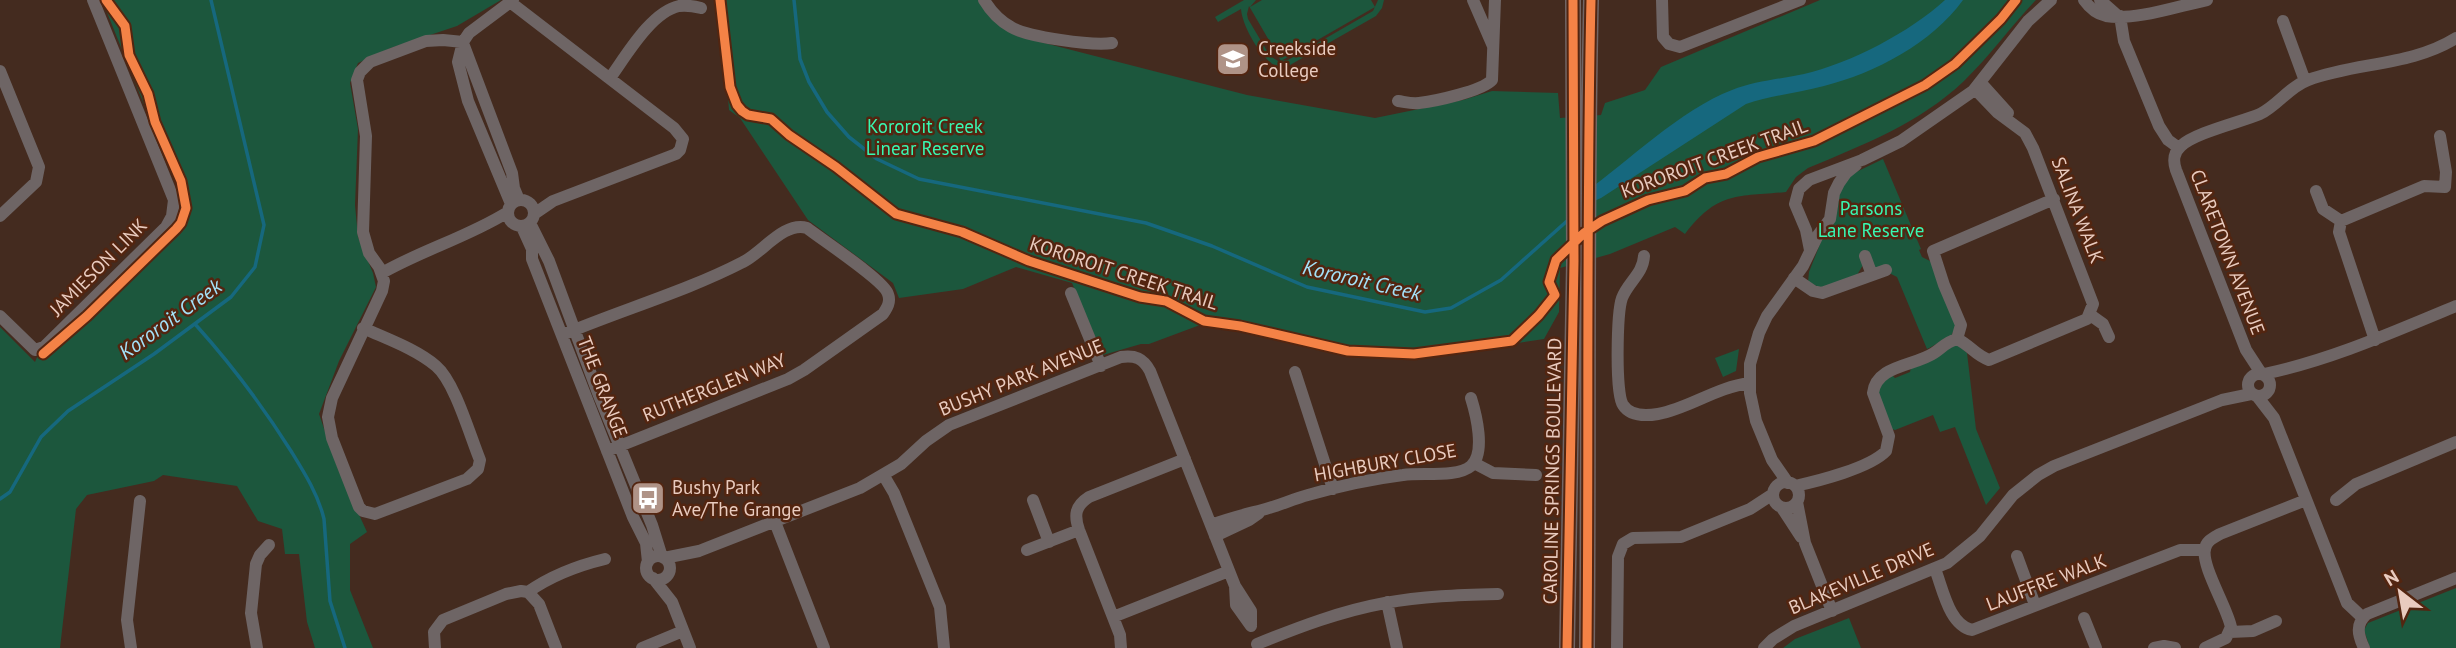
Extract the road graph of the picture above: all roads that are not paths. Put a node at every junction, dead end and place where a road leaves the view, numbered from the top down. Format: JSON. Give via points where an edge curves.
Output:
{"nodes":[{"id":1,"x":93,"y":0,"type":"edge"},
{"id":2,"x":984,"y":0,"type":"edge"},
{"id":3,"x":1472,"y":0,"type":"edge"},
{"id":4,"x":1495,"y":0,"type":"edge"},
{"id":5,"x":1573,"y":0,"type":"edge"},
{"id":6,"x":1591,"y":0,"type":"edge"},
{"id":7,"x":1662,"y":0,"type":"edge"},
{"id":8,"x":1800,"y":0,"type":"edge"},
{"id":9,"x":2051,"y":0,"type":"edge"},
{"id":10,"x":2084,"y":0,"type":"edge"},
{"id":11,"x":2100,"y":0,"type":"edge"},
{"id":12,"x":2207,"y":0,"type":"edge"},
{"id":13,"x":512,"y":1,"type":"edge"},
{"id":14,"x":701,"y":8,"type":"dead end"},
{"id":15,"x":2120,"y":16,"type":"junction"},
{"id":16,"x":2283,"y":20,"type":"dead end"},
{"id":17,"x":2456,"y":38,"type":"edge"},
{"id":18,"x":463,"y":42,"type":"junction"},
{"id":19,"x":1112,"y":43,"type":"dead end"},
{"id":20,"x":1494,"y":50,"type":"junction"},
{"id":21,"x":0,"y":71,"type":"edge"},
{"id":22,"x":610,"y":78,"type":"junction"},
{"id":23,"x":2305,"y":81,"type":"junction"},
{"id":24,"x":1978,"y":86,"type":"junction"},
{"id":25,"x":1398,"y":101,"type":"dead end"},
{"id":26,"x":2440,"y":136,"type":"dead end"},
{"id":27,"x":2179,"y":148,"type":"junction"},
{"id":28,"x":1862,"y":160,"type":"junction"},
{"id":29,"x":1826,"y":172,"type":"junction"},
{"id":30,"x":1839,"y":183,"type":"junction"},
{"id":31,"x":2316,"y":191,"type":"dead end"},
{"id":32,"x":2054,"y":199,"type":"junction"},
{"id":33,"x":521,"y":213,"type":"junction"},
{"id":34,"x":0,"y":216,"type":"edge"},
{"id":35,"x":2341,"y":221,"type":"junction"},
{"id":36,"x":1822,"y":229,"type":"junction"},
{"id":37,"x":1806,"y":233,"type":"junction"},
{"id":38,"x":1810,"y":250,"type":"junction"},
{"id":39,"x":1644,"y":256,"type":"dead end"},
{"id":40,"x":1864,"y":256,"type":"dead end"},
{"id":41,"x":1886,"y":270,"type":"dead end"},
{"id":42,"x":382,"y":273,"type":"junction"},
{"id":43,"x":1872,"y":275,"type":"junction"},
{"id":44,"x":1794,"y":278,"type":"junction"},
{"id":45,"x":1071,"y":293,"type":"dead end"},
{"id":46,"x":2456,"y":306,"type":"edge"},
{"id":47,"x":2089,"y":314,"type":"junction"},
{"id":48,"x":0,"y":316,"type":"edge"},
{"id":49,"x":363,"y":328,"type":"junction"},
{"id":50,"x":575,"y":330,"type":"junction"},
{"id":51,"x":562,"y":335,"type":"junction"},
{"id":52,"x":2109,"y":337,"type":"dead end"},
{"id":53,"x":1957,"y":339,"type":"junction"},
{"id":54,"x":2375,"y":340,"type":"junction"},
{"id":55,"x":1101,"y":366,"type":"junction"},
{"id":56,"x":1295,"y":372,"type":"dead end"},
{"id":57,"x":1750,"y":383,"type":"junction"},
{"id":58,"x":2259,"y":385,"type":"junction"},
{"id":59,"x":1471,"y":398,"type":"dead end"},
{"id":60,"x":2456,"y":442,"type":"edge"},
{"id":61,"x":621,"y":445,"type":"junction"},
{"id":62,"x":607,"y":451,"type":"junction"},
{"id":63,"x":1185,"y":459,"type":"junction"},
{"id":64,"x":1772,"y":460,"type":"junction"},
{"id":65,"x":1474,"y":463,"type":"junction"},
{"id":66,"x":1536,"y":475,"type":"dead end"},
{"id":67,"x":884,"y":476,"type":"junction"},
{"id":68,"x":1333,"y":489,"type":"junction"},
{"id":69,"x":1794,"y":492,"type":"junction"},
{"id":70,"x":1777,"y":499,"type":"junction"},
{"id":71,"x":1033,"y":500,"type":"dead end"},
{"id":72,"x":2306,"y":500,"type":"junction"},
{"id":73,"x":2336,"y":500,"type":"dead end"},
{"id":74,"x":140,"y":501,"type":"dead end"},
{"id":75,"x":775,"y":522,"type":"junction"},
{"id":76,"x":1079,"y":530,"type":"junction"},
{"id":77,"x":1213,"y":531,"type":"junction"},
{"id":78,"x":648,"y":533,"type":"junction"},
{"id":79,"x":1049,"y":542,"type":"junction"},
{"id":80,"x":1805,"y":543,"type":"junction"},
{"id":81,"x":269,"y":545,"type":"dead end"},
{"id":82,"x":1027,"y":550,"type":"dead end"},
{"id":83,"x":2204,"y":550,"type":"junction"},
{"id":84,"x":2017,"y":556,"type":"dead end"},
{"id":85,"x":605,"y":559,"type":"dead end"},
{"id":86,"x":648,"y":562,"type":"junction"},
{"id":87,"x":666,"y":564,"type":"junction"},
{"id":88,"x":1935,"y":569,"type":"junction"},
{"id":89,"x":1229,"y":571,"type":"junction"},
{"id":90,"x":653,"y":578,"type":"junction"},
{"id":91,"x":2456,"y":578,"type":"edge"},
{"id":92,"x":528,"y":592,"type":"junction"},
{"id":93,"x":1498,"y":594,"type":"dead end"},
{"id":94,"x":672,"y":602,"type":"junction"},
{"id":95,"x":1387,"y":602,"type":"junction"},
{"id":96,"x":2035,"y":605,"type":"junction"},
{"id":97,"x":1832,"y":611,"type":"junction"},
{"id":98,"x":1113,"y":617,"type":"junction"},
{"id":99,"x":2084,"y":618,"type":"dead end"},
{"id":100,"x":2363,"y":618,"type":"junction"},
{"id":101,"x":2277,"y":621,"type":"dead end"},
{"id":102,"x":683,"y":631,"type":"junction"},
{"id":103,"x":2230,"y":632,"type":"junction"},
{"id":104,"x":1258,"y":646,"type":"edge"},
{"id":105,"x":131,"y":648,"type":"edge"},
{"id":106,"x":257,"y":648,"type":"edge"},
{"id":107,"x":435,"y":648,"type":"edge"},
{"id":108,"x":556,"y":648,"type":"edge"},
{"id":109,"x":642,"y":648,"type":"edge"},
{"id":110,"x":690,"y":648,"type":"edge"},
{"id":111,"x":824,"y":648,"type":"edge"},
{"id":112,"x":944,"y":648,"type":"edge"},
{"id":113,"x":1121,"y":648,"type":"edge"},
{"id":114,"x":1397,"y":648,"type":"edge"},
{"id":115,"x":1567,"y":648,"type":"edge"},
{"id":116,"x":1587,"y":648,"type":"edge"},
{"id":117,"x":1617,"y":648,"type":"edge"},
{"id":118,"x":1764,"y":648,"type":"edge"},
{"id":119,"x":2096,"y":648,"type":"edge"},
{"id":120,"x":2154,"y":648,"type":"edge"},
{"id":121,"x":2175,"y":648,"type":"edge"},
{"id":122,"x":2205,"y":648,"type":"edge"},
{"id":123,"x":2364,"y":648,"type":"edge"}],
"edges":[{"from":1,"to":48,"type":"street","name":"JAMIESON LINK","via":[[174,200],[172,216],[44,347],[35,350]]},
{"from":2,"to":19,"type":"street","via":[[992,12],[1017,29],[1085,44]]},
{"from":3,"to":20,"type":"street"},
{"from":4,"to":20,"type":"street"},
{"from":5,"to":115,"type":"main road","name":"CAROLINE SPRINGS BOULEVARD"},
{"from":6,"to":116,"type":"main road","name":"CAROLINE SPRINGS BOULEVARD"},
{"from":7,"to":8,"type":"street","via":[[1662,33],[1674,47],[1687,46]]},
{"from":9,"to":24,"type":"street","via":[[2028,20]]},
{"from":10,"to":15,"type":"street","via":[[2098,13]]},
{"from":11,"to":15,"type":"street"},
{"from":12,"to":15,"type":"street"},
{"from":13,"to":18,"type":"street"},
{"from":13,"to":22,"type":"street"},
{"from":14,"to":22,"type":"street","via":[[687,5],[666,11]]},
{"from":15,"to":27,"type":"street","name":"CLARETOWN AVENUE","via":[[2124,40],[2159,126]]},
{"from":16,"to":23,"type":"street"},
{"from":17,"to":23,"type":"street","via":[[2423,55]]},
{"from":18,"to":33,"type":"street","name":"THE GRANGE","via":[[458,62],[464,90]]},
{"from":18,"to":42,"type":"street","via":[[426,41],[370,62],[360,72],[366,136],[363,232]]},
{"from":20,"to":25,"type":"street","via":[[1492,80],[1487,85],[1419,103]]},
{"from":21,"to":34,"type":"street","via":[[39,175]]},
{"from":22,"to":33,"type":"street","via":[[678,131],[680,150]]},
{"from":23,"to":27,"type":"street","via":[[2260,114],[2186,141]]},
{"from":24,"to":28,"type":"street","via":[[1920,130]]},
{"from":24,"to":32,"type":"street","name":"SALINA WALK","via":[[2004,107],[2025,133]]},
{"from":26,"to":35,"type":"street","via":[[2445,187],[2424,186]]},
{"from":27,"to":58,"type":"street","name":"CLARETOWN AVENUE","via":[[2174,157],[2176,170]]},
{"from":28,"to":29,"type":"street"},
{"from":28,"to":30,"type":"street"},
{"from":29,"to":30,"type":"street","via":[[1835,174]]},
{"from":29,"to":37,"type":"street","via":[[1809,180],[1796,196]]},
{"from":30,"to":36,"type":"street","via":[[1830,219]]},
{"from":31,"to":35,"type":"street","via":[[2323,209]]},
{"from":32,"to":47,"type":"street","name":"SALINA WALK","via":[[2093,303]]},
{"from":32,"to":53,"type":"street","via":[[1933,251],[1961,325]]},
{"from":33,"to":42,"type":"street"},
{"from":33,"to":50,"type":"street","name":"THE GRANGE","via":[[549,261]]},
{"from":33,"to":51,"type":"street","name":"THE GRANGE","via":[[532,260]]},
{"from":35,"to":54,"type":"street","via":[[2339,233]]},
{"from":36,"to":37,"type":"street"},
{"from":36,"to":38,"type":"street"},
{"from":37,"to":38,"type":"street"},
{"from":38,"to":44,"type":"street"},
{"from":39,"to":57,"type":"street","via":[[1619,311],[1618,385],[1623,406],[1633,413],[1655,414]]},
{"from":40,"to":43,"type":"street"},
{"from":41,"to":43,"type":"street"},
{"from":42,"to":49,"type":"street","via":[[382,291]]},
{"from":43,"to":44,"type":"street","via":[[1822,293]]},
{"from":44,"to":57,"type":"street","via":[[1759,332]]},
{"from":45,"to":55,"type":"street"},
{"from":46,"to":54,"type":"street","name":"BLAKEVILLE DRIVE"},
{"from":47,"to":52,"type":"street","via":[[2103,324]]},
{"from":47,"to":53,"type":"street","via":[[2087,319],[1989,360],[1976,356],[1968,344]]},
{"from":49,"to":49,"type":"street","via":[[328,417],[359,507],[375,514],[467,479],[480,460],[439,367]]},
{"from":50,"to":51,"type":"street","name":"RUTHERGLEN WAY"},
{"from":50,"to":61,"type":"street","name":"THE GRANGE"},
{"from":50,"to":61,"type":"street","name":"RUTHERGLEN WAY","via":[[741,264],[797,227],[807,228],[888,293],[883,314],[804,370]]},
{"from":51,"to":62,"type":"street","name":"THE GRANGE"},
{"from":53,"to":69,"type":"street","via":[[1877,380],[1873,393],[1889,436],[1886,451]]},
{"from":54,"to":58,"type":"street","name":"BLAKEVILLE DRIVE"},
{"from":55,"to":63,"type":"street","name":"BUSHY PARK AVENUE","via":[[1128,356],[1143,361]]},
{"from":55,"to":67,"type":"street","name":"BUSHY PARK AVENUE","via":[[949,425]]},
{"from":56,"to":68,"type":"street"},
{"from":57,"to":64,"type":"street","via":[[1752,407]]},
{"from":58,"to":72,"type":"street","name":"CLARETOWN AVENUE"},
{"from":58,"to":88,"type":"street","name":"BLAKEVILLE DRIVE","via":[[2038,475],[2012,495],[1969,546]]},
{"from":59,"to":65,"type":"street","name":"HIGHBURY CLOSE","via":[[1478,426]]},
{"from":60,"to":73,"type":"street","via":[[2356,484]]},
{"from":61,"to":62,"type":"street","name":"RUTHERGLEN WAY"},
{"from":61,"to":78,"type":"street","name":"THE GRANGE"},
{"from":62,"to":78,"type":"street","name":"THE GRANGE"},
{"from":63,"to":76,"type":"street","via":[[1084,501],[1076,513]]},
{"from":63,"to":77,"type":"street","name":"BUSHY PARK AVENUE"},
{"from":64,"to":69,"type":"street"},
{"from":64,"to":70,"type":"street"},
{"from":65,"to":66,"type":"street","name":"HIGHBURY CLOSE","via":[[1493,473]]},
{"from":65,"to":68,"type":"street","name":"HIGHBURY CLOSE","via":[[1457,472],[1404,474]]},
{"from":67,"to":75,"type":"street","name":"BUSHY PARK AVENUE"},
{"from":67,"to":112,"type":"street","via":[[940,607]]},
{"from":68,"to":77,"type":"street","name":"HIGHBURY CLOSE","via":[[1262,510],[1249,520]]},
{"from":69,"to":70,"type":"street","via":[[1790,507]]},
{"from":69,"to":70,"type":"street","via":[[1781,484]]},
{"from":69,"to":80,"type":"street"},
{"from":70,"to":80,"type":"street"},
{"from":70,"to":117,"type":"street","via":[[1681,537],[1633,538],[1623,544],[1618,557]]},
{"from":71,"to":79,"type":"street"},
{"from":72,"to":83,"type":"street","via":[[2220,534],[2208,541]]},
{"from":72,"to":100,"type":"street","name":"CLARETOWN AVENUE","via":[[2347,603]]},
{"from":74,"to":105,"type":"street","via":[[127,620]]},
{"from":75,"to":87,"type":"street","name":"BUSHY PARK AVENUE"},
{"from":75,"to":111,"type":"street"},
{"from":76,"to":79,"type":"street"},
{"from":76,"to":98,"type":"street"},
{"from":77,"to":89,"type":"street","name":"BUSHY PARK AVENUE"},
{"from":78,"to":86,"type":"street","name":"THE GRANGE"},
{"from":78,"to":87,"type":"street","name":"THE GRANGE"},
{"from":79,"to":82,"type":"street"},
{"from":80,"to":97,"type":"street"},
{"from":81,"to":106,"type":"street","via":[[256,564],[251,613]]},
{"from":83,"to":96,"type":"street","name":"LAUFFRE WALK","via":[[2180,550]]},
{"from":83,"to":103,"type":"street"},
{"from":84,"to":96,"type":"street"},
{"from":85,"to":92,"type":"street","via":[[548,578]]},
{"from":86,"to":87,"type":"street","via":[[653,558]]},
{"from":86,"to":90,"type":"street","name":"THE GRANGE"},
{"from":87,"to":90,"type":"street","via":[[660,579]]},
{"from":87,"to":94,"type":"street","name":"THE GRANGE"},
{"from":88,"to":96,"type":"street","name":"LAUFFRE WALK","via":[[1955,619],[1967,629],[1984,627]]},
{"from":88,"to":97,"type":"street","name":"BLAKEVILLE DRIVE"},
{"from":89,"to":98,"type":"street"},
{"from":89,"to":104,"type":"street","name":"BUSHY PARK AVENUE","via":[[1251,611]]},
{"from":90,"to":94,"type":"street"},
{"from":91,"to":100,"type":"street"},
{"from":92,"to":107,"type":"street","via":[[506,594],[443,620],[435,632]]},
{"from":92,"to":108,"type":"street","via":[[539,604]]},
{"from":93,"to":95,"type":"street"},
{"from":94,"to":102,"type":"street"},
{"from":95,"to":104,"type":"street","via":[[1324,618]]},
{"from":95,"to":114,"type":"street"},
{"from":97,"to":118,"type":"street","name":"BLAKEVILLE DRIVE","via":[[1783,632]]},
{"from":98,"to":113,"type":"street"},
{"from":99,"to":119,"type":"street"},
{"from":100,"to":123,"type":"street","via":[[2358,628]]},
{"from":101,"to":103,"type":"street","via":[[2253,631]]},
{"from":102,"to":109,"type":"street"},
{"from":102,"to":110,"type":"street"},
{"from":103,"to":122,"type":"street"},
{"from":120,"to":121,"type":"street"}]}
